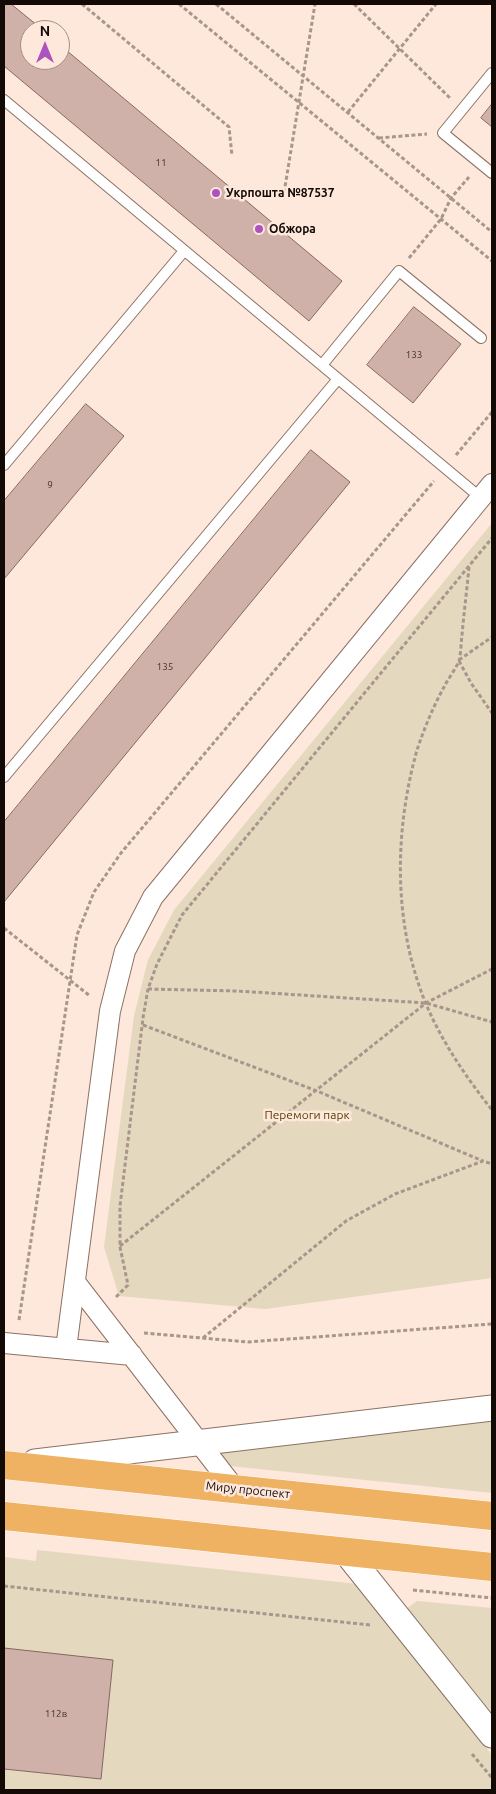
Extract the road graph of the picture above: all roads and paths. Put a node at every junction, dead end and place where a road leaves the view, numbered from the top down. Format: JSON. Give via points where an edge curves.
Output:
{"nodes":[{"id":1,"x":82,"y":4,"type":"edge"},
{"id":2,"x":179,"y":4,"type":"edge"},
{"id":3,"x":216,"y":4,"type":"edge"},
{"id":4,"x":315,"y":4,"type":"edge"},
{"id":5,"x":354,"y":4,"type":"edge"},
{"id":6,"x":436,"y":4,"type":"edge"},
{"id":7,"x":400,"y":49,"type":"junction"},
{"id":8,"x":492,"y":73,"type":"edge"},
{"id":9,"x":304,"y":76,"type":"junction"},
{"id":10,"x":4,"y":100,"type":"edge"},
{"id":11,"x":299,"y":102,"type":"junction"},
{"id":12,"x":462,"y":110,"type":"junction"},
{"id":13,"x":348,"y":112,"type":"junction"},
{"id":14,"x":443,"y":132,"type":"junction"},
{"id":15,"x":378,"y":138,"type":"junction"},
{"id":16,"x":232,"y":156,"type":"dead end"},
{"id":17,"x":480,"y":163,"type":"junction"},
{"id":18,"x":492,"y":173,"type":"edge"},
{"id":19,"x":451,"y":198,"type":"junction"},
{"id":20,"x":283,"y":199,"type":"dead end"},
{"id":21,"x":441,"y":219,"type":"junction"},
{"id":22,"x":492,"y":232,"type":"edge"},
{"id":23,"x":184,"y":251,"type":"junction"},
{"id":24,"x":492,"y":262,"type":"edge"},
{"id":25,"x":399,"y":271,"type":"junction"},
{"id":26,"x":481,"y":338,"type":"dead end"},
{"id":27,"x":322,"y":365,"type":"junction"},
{"id":28,"x":338,"y":379,"type":"junction"},
{"id":29,"x":4,"y":465,"type":"edge"},
{"id":30,"x":487,"y":491,"type":"edge"},
{"id":31,"x":492,"y":538,"type":"edge"},
{"id":32,"x":469,"y":566,"type":"junction"},
{"id":33,"x":492,"y":637,"type":"edge"},
{"id":34,"x":459,"y":660,"type":"junction"},
{"id":35,"x":492,"y":713,"type":"edge"},
{"id":36,"x":4,"y":776,"type":"edge"},
{"id":37,"x":4,"y":928,"type":"edge"},
{"id":38,"x":492,"y":969,"type":"edge"},
{"id":39,"x":148,"y":989,"type":"junction"},
{"id":40,"x":426,"y":1003,"type":"junction"},
{"id":41,"x":110,"y":1011,"type":"junction"},
{"id":42,"x":492,"y":1022,"type":"edge"},
{"id":43,"x":143,"y":1025,"type":"junction"},
{"id":44,"x":317,"y":1091,"type":"junction"},
{"id":45,"x":492,"y":1110,"type":"edge"},
{"id":46,"x":484,"y":1161,"type":"junction"},
{"id":47,"x":492,"y":1164,"type":"edge"},
{"id":48,"x":120,"y":1246,"type":"junction"},
{"id":49,"x":75,"y":1282,"type":"junction"},
{"id":50,"x":99,"y":1313,"type":"junction"},
{"id":51,"x":492,"y":1324,"type":"edge"},
{"id":52,"x":112,"y":1330,"type":"junction"},
{"id":53,"x":203,"y":1338,"type":"junction"},
{"id":54,"x":4,"y":1343,"type":"edge"},
{"id":55,"x":66,"y":1349,"type":"junction"},
{"id":56,"x":132,"y":1355,"type":"junction"},
{"id":57,"x":492,"y":1408,"type":"edge"},
{"id":58,"x":200,"y":1442,"type":"junction"},
{"id":59,"x":4,"y":1465,"type":"edge"},
{"id":60,"x":236,"y":1489,"type":"junction"},
{"id":61,"x":4,"y":1516,"type":"edge"},
{"id":62,"x":492,"y":1516,"type":"edge"},
{"id":63,"x":345,"y":1551,"type":"junction"},
{"id":64,"x":492,"y":1567,"type":"edge"},
{"id":65,"x":4,"y":1586,"type":"edge"},
{"id":66,"x":413,"y":1590,"type":"dead end"},
{"id":67,"x":492,"y":1598,"type":"edge"},
{"id":68,"x":370,"y":1624,"type":"dead end"},
{"id":69,"x":492,"y":1735,"type":"edge"}],
"edges":[{"from":1,"to":16,"type":"path","via":[[229,127]]},
{"from":2,"to":11,"type":"path"},
{"from":3,"to":9,"type":"path"},
{"from":4,"to":9,"type":"path"},
{"from":5,"to":7,"type":"path"},
{"from":6,"to":7,"type":"path"},
{"from":7,"to":12,"type":"path"},
{"from":7,"to":13,"type":"path"},
{"from":8,"to":12,"type":"lane"},
{"from":9,"to":11,"type":"path"},
{"from":9,"to":13,"type":"path"},
{"from":10,"to":23,"type":"lane"},
{"from":11,"to":20,"type":"path"},
{"from":11,"to":21,"type":"path"},
{"from":12,"to":14,"type":"lane"},
{"from":13,"to":15,"type":"path"},
{"from":14,"to":15,"type":"path"},
{"from":14,"to":17,"type":"lane"},
{"from":15,"to":19,"type":"path"},
{"from":17,"to":18,"type":"lane"},
{"from":17,"to":19,"type":"path"},
{"from":19,"to":21,"type":"path"},
{"from":19,"to":22,"type":"path"},
{"from":21,"to":24,"type":"path"},
{"from":21,"to":25,"type":"path"},
{"from":23,"to":27,"type":"lane"},
{"from":23,"to":29,"type":"lane"},
{"from":25,"to":26,"type":"lane"},
{"from":25,"to":27,"type":"lane"},
{"from":27,"to":28,"type":"lane"},
{"from":28,"to":30,"type":"lane"},
{"from":28,"to":36,"type":"lane"},
{"from":30,"to":41,"type":"street","via":[[153,897],[125,951]]},
{"from":31,"to":32,"type":"path"},
{"from":32,"to":34,"type":"path"},
{"from":32,"to":39,"type":"path","via":[[182,916]]},
{"from":33,"to":34,"type":"path"},
{"from":34,"to":35,"type":"path"},
{"from":34,"to":40,"type":"path","via":[[418,749],[408,788],[401,844],[400,877],[408,941]]},
{"from":37,"to":41,"type":"path"},
{"from":38,"to":40,"type":"path"},
{"from":39,"to":40,"type":"path"},
{"from":39,"to":43,"type":"path"},
{"from":40,"to":42,"type":"path"},
{"from":40,"to":44,"type":"path"},
{"from":40,"to":45,"type":"path","via":[[458,1063]]},
{"from":41,"to":49,"type":"street"},
{"from":43,"to":44,"type":"path"},
{"from":43,"to":48,"type":"path","via":[[120,1206]]},
{"from":44,"to":46,"type":"path"},
{"from":44,"to":48,"type":"path"},
{"from":46,"to":47,"type":"path"},
{"from":46,"to":53,"type":"path","via":[[395,1194],[346,1221]]},
{"from":48,"to":50,"type":"path","via":[[128,1285]]},
{"from":49,"to":50,"type":"street"},
{"from":49,"to":55,"type":"street"},
{"from":50,"to":52,"type":"street"},
{"from":51,"to":53,"type":"path","via":[[248,1342]]},
{"from":52,"to":53,"type":"path"},
{"from":52,"to":56,"type":"street"},
{"from":54,"to":55,"type":"street"},
{"from":55,"to":56,"type":"street"},
{"from":56,"to":58,"type":"street"},
{"from":57,"to":58,"type":"street"},
{"from":58,"to":59,"type":"street"},
{"from":58,"to":60,"type":"street"},
{"from":59,"to":60,"type":"highway","name":"Миру проспект"},
{"from":60,"to":62,"type":"highway","name":"Миру проспект"},
{"from":61,"to":63,"type":"highway"},
{"from":63,"to":64,"type":"highway"},
{"from":63,"to":69,"type":"street"},
{"from":65,"to":68,"type":"path"},
{"from":66,"to":67,"type":"path"}]}
